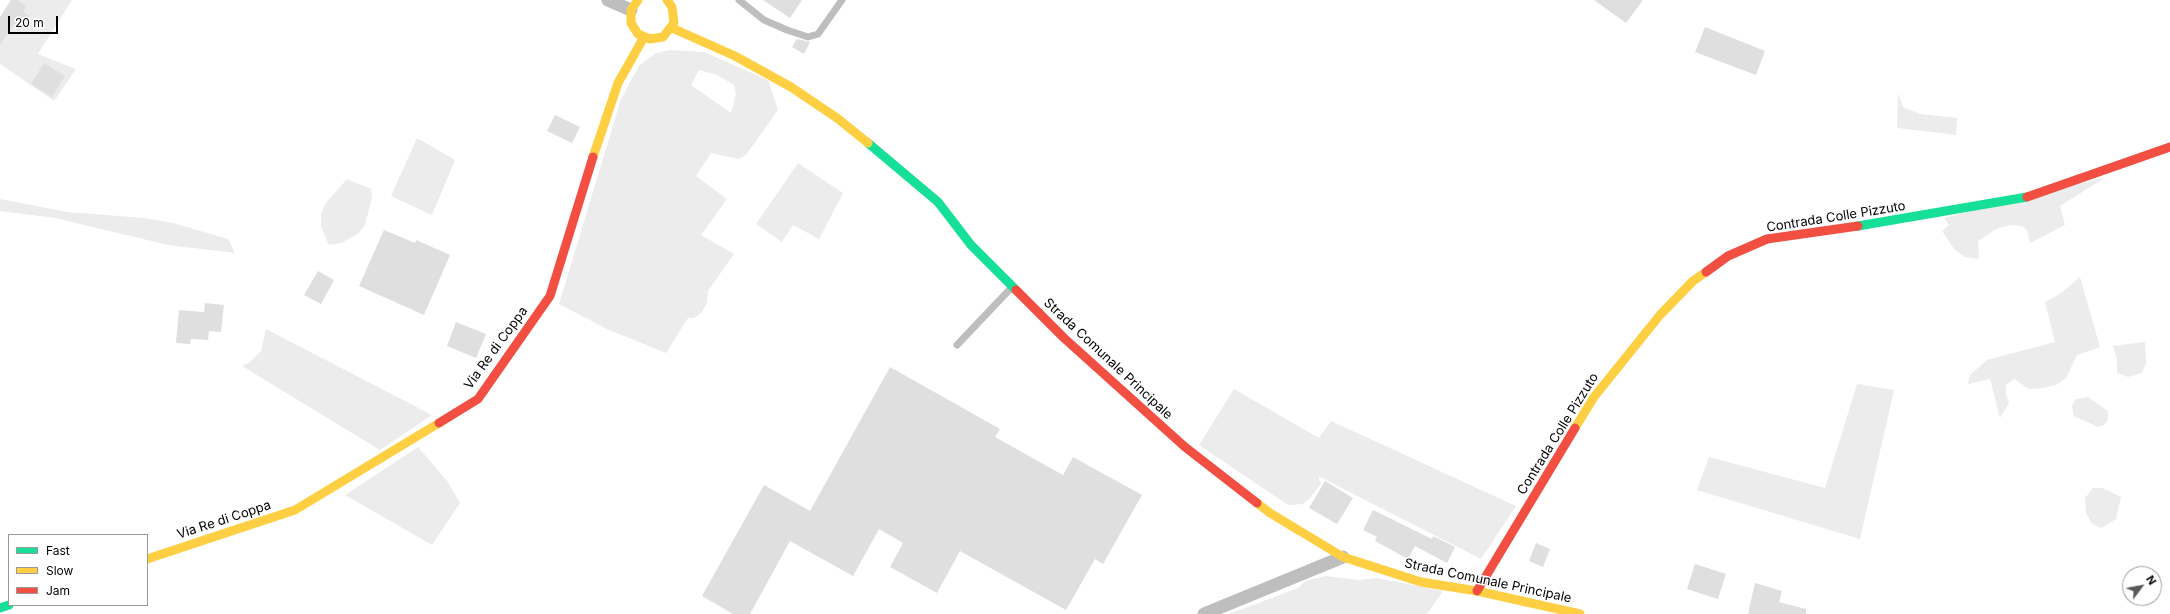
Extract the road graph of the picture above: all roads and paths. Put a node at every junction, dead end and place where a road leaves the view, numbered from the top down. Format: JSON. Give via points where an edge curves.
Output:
{"nodes":[{"id":1,"x":608,"y":0,"type":"edge"},
{"id":2,"x":666,"y":0,"type":"edge"},
{"id":3,"x":740,"y":0,"type":"edge"},
{"id":4,"x":842,"y":0,"type":"edge"},
{"id":5,"x":635,"y":5,"type":"edge"},
{"id":6,"x":672,"y":28,"type":"junction"},
{"id":7,"x":644,"y":38,"type":"junction"},
{"id":8,"x":2170,"y":148,"type":"edge"},
{"id":9,"x":1012,"y":286,"type":"junction"},
{"id":10,"x":957,"y":345,"type":"dead end"},
{"id":11,"x":1343,"y":557,"type":"junction"},
{"id":12,"x":148,"y":559,"type":"edge"},
{"id":13,"x":1477,"y":591,"type":"junction"},
{"id":14,"x":1204,"y":614,"type":"edge"},
{"id":15,"x":1580,"y":614,"type":"edge"}],
"edges":[{"from":1,"to":5,"type":"street"},
{"from":2,"to":6,"type":"street","via":[[674,13]]},
{"from":3,"to":4,"type":"lane","via":[[764,20],[808,37],[818,34]]},
{"from":5,"to":7,"type":"street","via":[[631,23]]},
{"from":6,"to":7,"type":"street","via":[[662,37]]},
{"from":6,"to":9,"type":"street","name":"Strada Comunale Principale","via":[[735,56],[791,87],[838,118],[938,202],[971,245]]},
{"from":7,"to":12,"type":"street","name":"Via Re di Coppa","via":[[611,100],[550,296],[478,399],[295,510]]},
{"from":8,"to":13,"type":"street","name":"Contrada Colle Pizzuto","via":[[2022,199],[1767,239],[1728,256],[1693,281],[1660,314],[1594,397]]},
{"from":9,"to":10,"type":"lane"},
{"from":9,"to":11,"type":"street","name":"Strada Comunale Principale","via":[[1064,338],[1185,447],[1270,513]]},
{"from":11,"to":13,"type":"street","name":"Strada Comunale Principale","via":[[1421,582]]},
{"from":11,"to":14,"type":"street"},
{"from":13,"to":15,"type":"street","name":"Strada Comunale Principale"}]}
